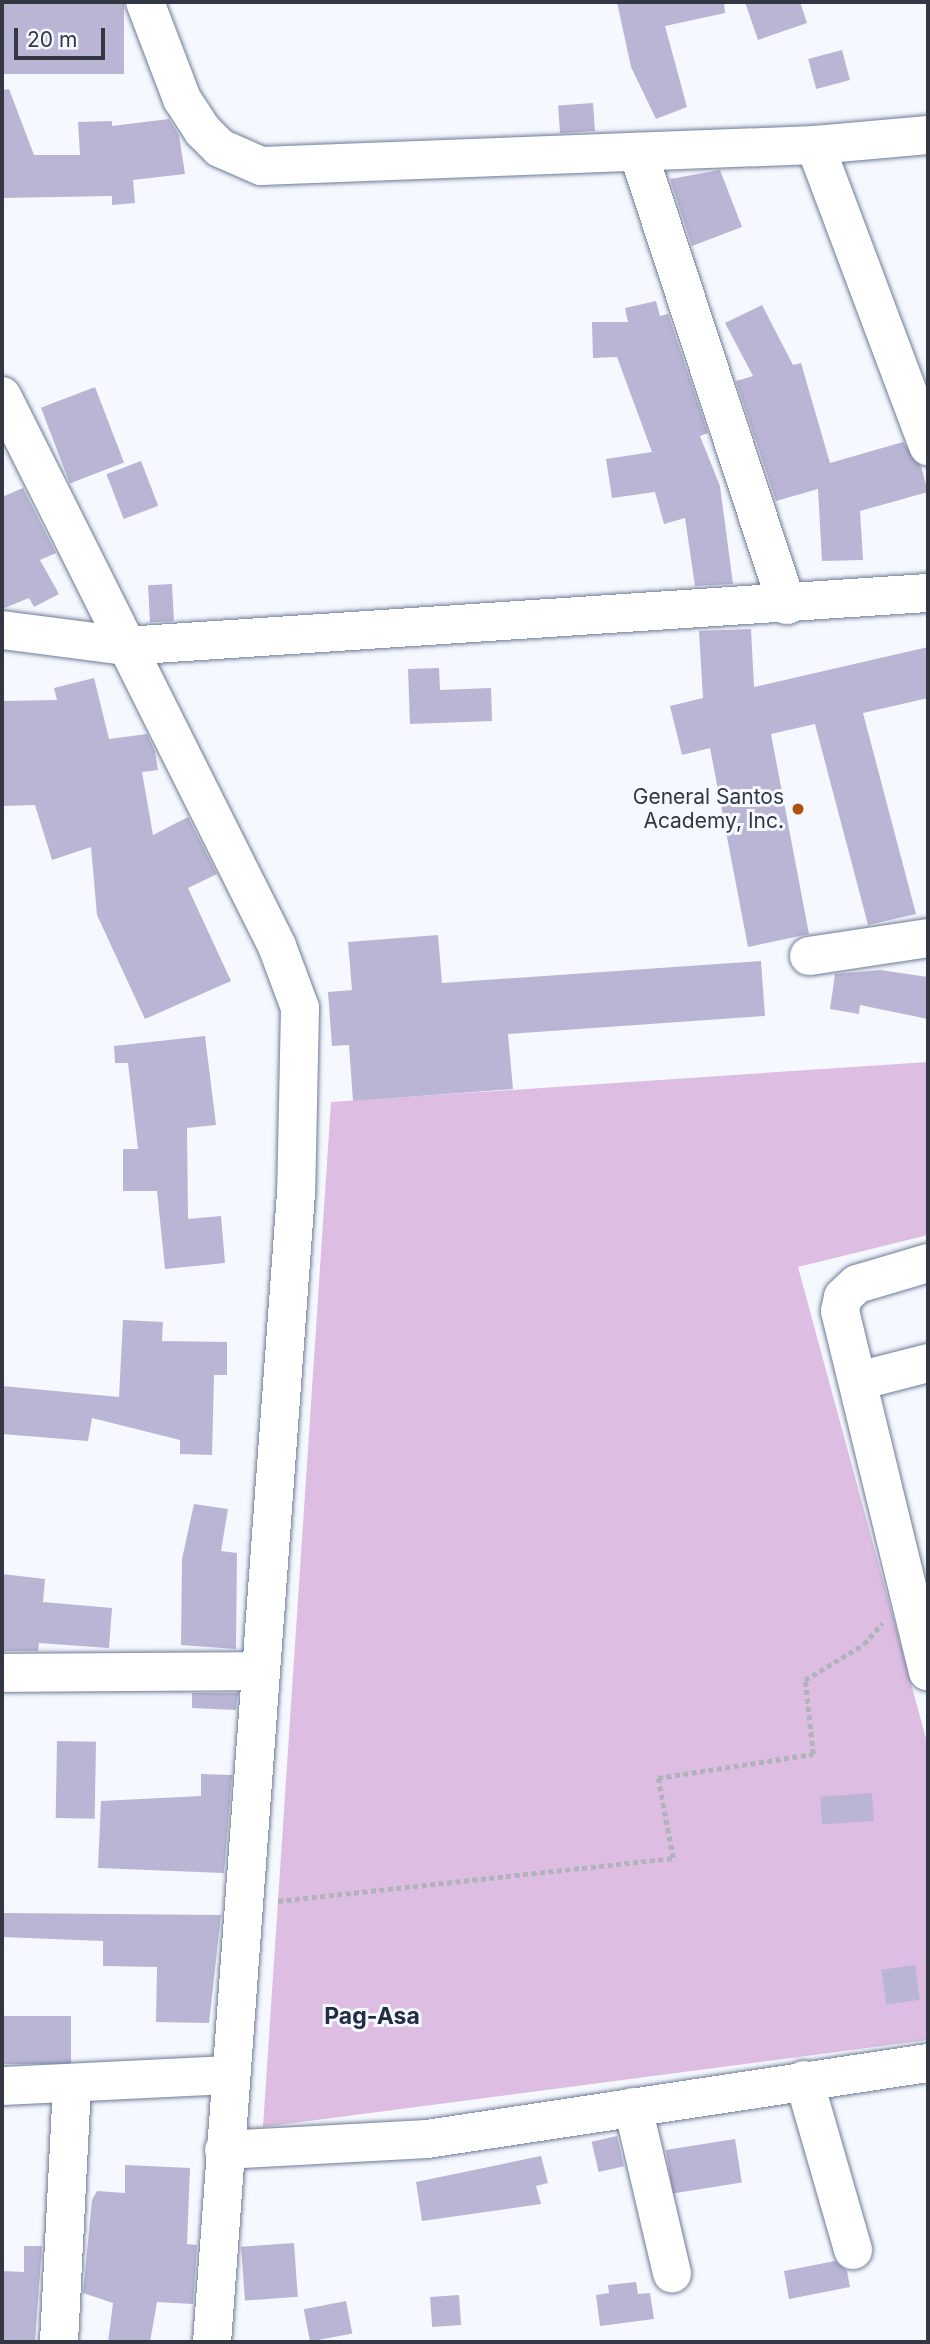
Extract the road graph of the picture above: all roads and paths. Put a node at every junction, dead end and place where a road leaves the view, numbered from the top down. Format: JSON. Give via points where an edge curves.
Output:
{"nodes":[{"id":1,"x":145,"y":2,"type":"edge"},
{"id":2,"x":928,"y":135,"type":"edge"},
{"id":3,"x":815,"y":145,"type":"junction"},
{"id":4,"x":638,"y":152,"type":"junction"},
{"id":5,"x":2,"y":396,"type":"edge"},
{"id":6,"x":928,"y":446,"type":"edge"},
{"id":7,"x":928,"y":593,"type":"edge"},
{"id":8,"x":787,"y":605,"type":"junction"},
{"id":9,"x":2,"y":631,"type":"edge"},
{"id":10,"x":125,"y":646,"type":"junction"},
{"id":11,"x":928,"y":939,"type":"edge"},
{"id":12,"x":809,"y":956,"type":"dead end"},
{"id":13,"x":928,"y":1263,"type":"edge"},
{"id":14,"x":928,"y":1363,"type":"edge"},
{"id":15,"x":858,"y":1381,"type":"junction"},
{"id":16,"x":887,"y":1614,"type":"dead end"},
{"id":17,"x":260,"y":1671,"type":"junction"},
{"id":18,"x":928,"y":1671,"type":"edge"},
{"id":19,"x":2,"y":1673,"type":"edge"},
{"id":20,"x":243,"y":1905,"type":"junction"},
{"id":21,"x":928,"y":2063,"type":"edge"},
{"id":22,"x":230,"y":2075,"type":"junction"},
{"id":23,"x":804,"y":2080,"type":"junction"},
{"id":24,"x":72,"y":2083,"type":"junction"},
{"id":25,"x":2,"y":2086,"type":"edge"},
{"id":26,"x":633,"y":2107,"type":"junction"},
{"id":27,"x":224,"y":2150,"type":"junction"},
{"id":28,"x":853,"y":2250,"type":"dead end"},
{"id":29,"x":672,"y":2273,"type":"dead end"},
{"id":30,"x":59,"y":2342,"type":"edge"},
{"id":31,"x":212,"y":2342,"type":"edge"}],
"edges":[{"from":1,"to":4,"type":"street","via":[[182,99],[203,131],[220,148],[261,166]]},
{"from":2,"to":3,"type":"street"},
{"from":3,"to":4,"type":"street"},
{"from":3,"to":6,"type":"street"},
{"from":4,"to":8,"type":"street"},
{"from":5,"to":10,"type":"street"},
{"from":7,"to":8,"type":"street"},
{"from":8,"to":10,"type":"street"},
{"from":9,"to":10,"type":"street"},
{"from":10,"to":17,"type":"street","via":[[277,946],[300,1008],[296,1193]]},
{"from":11,"to":12,"type":"street"},
{"from":13,"to":15,"type":"street","via":[[881,1274],[843,1297],[840,1311]]},
{"from":14,"to":15,"type":"street"},
{"from":15,"to":18,"type":"street"},
{"from":16,"to":20,"type":"path","via":[[864,1644],[805,1680],[813,1754],[659,1778],[673,1858]]},
{"from":17,"to":19,"type":"street"},
{"from":17,"to":20,"type":"street"},
{"from":20,"to":22,"type":"street"},
{"from":21,"to":23,"type":"street"},
{"from":22,"to":24,"type":"street"},
{"from":22,"to":27,"type":"street"},
{"from":23,"to":26,"type":"street"},
{"from":23,"to":28,"type":"street"},
{"from":24,"to":25,"type":"street"},
{"from":24,"to":30,"type":"street"},
{"from":26,"to":27,"type":"street","via":[[426,2139]]},
{"from":26,"to":29,"type":"street"},
{"from":27,"to":31,"type":"street"}]}
